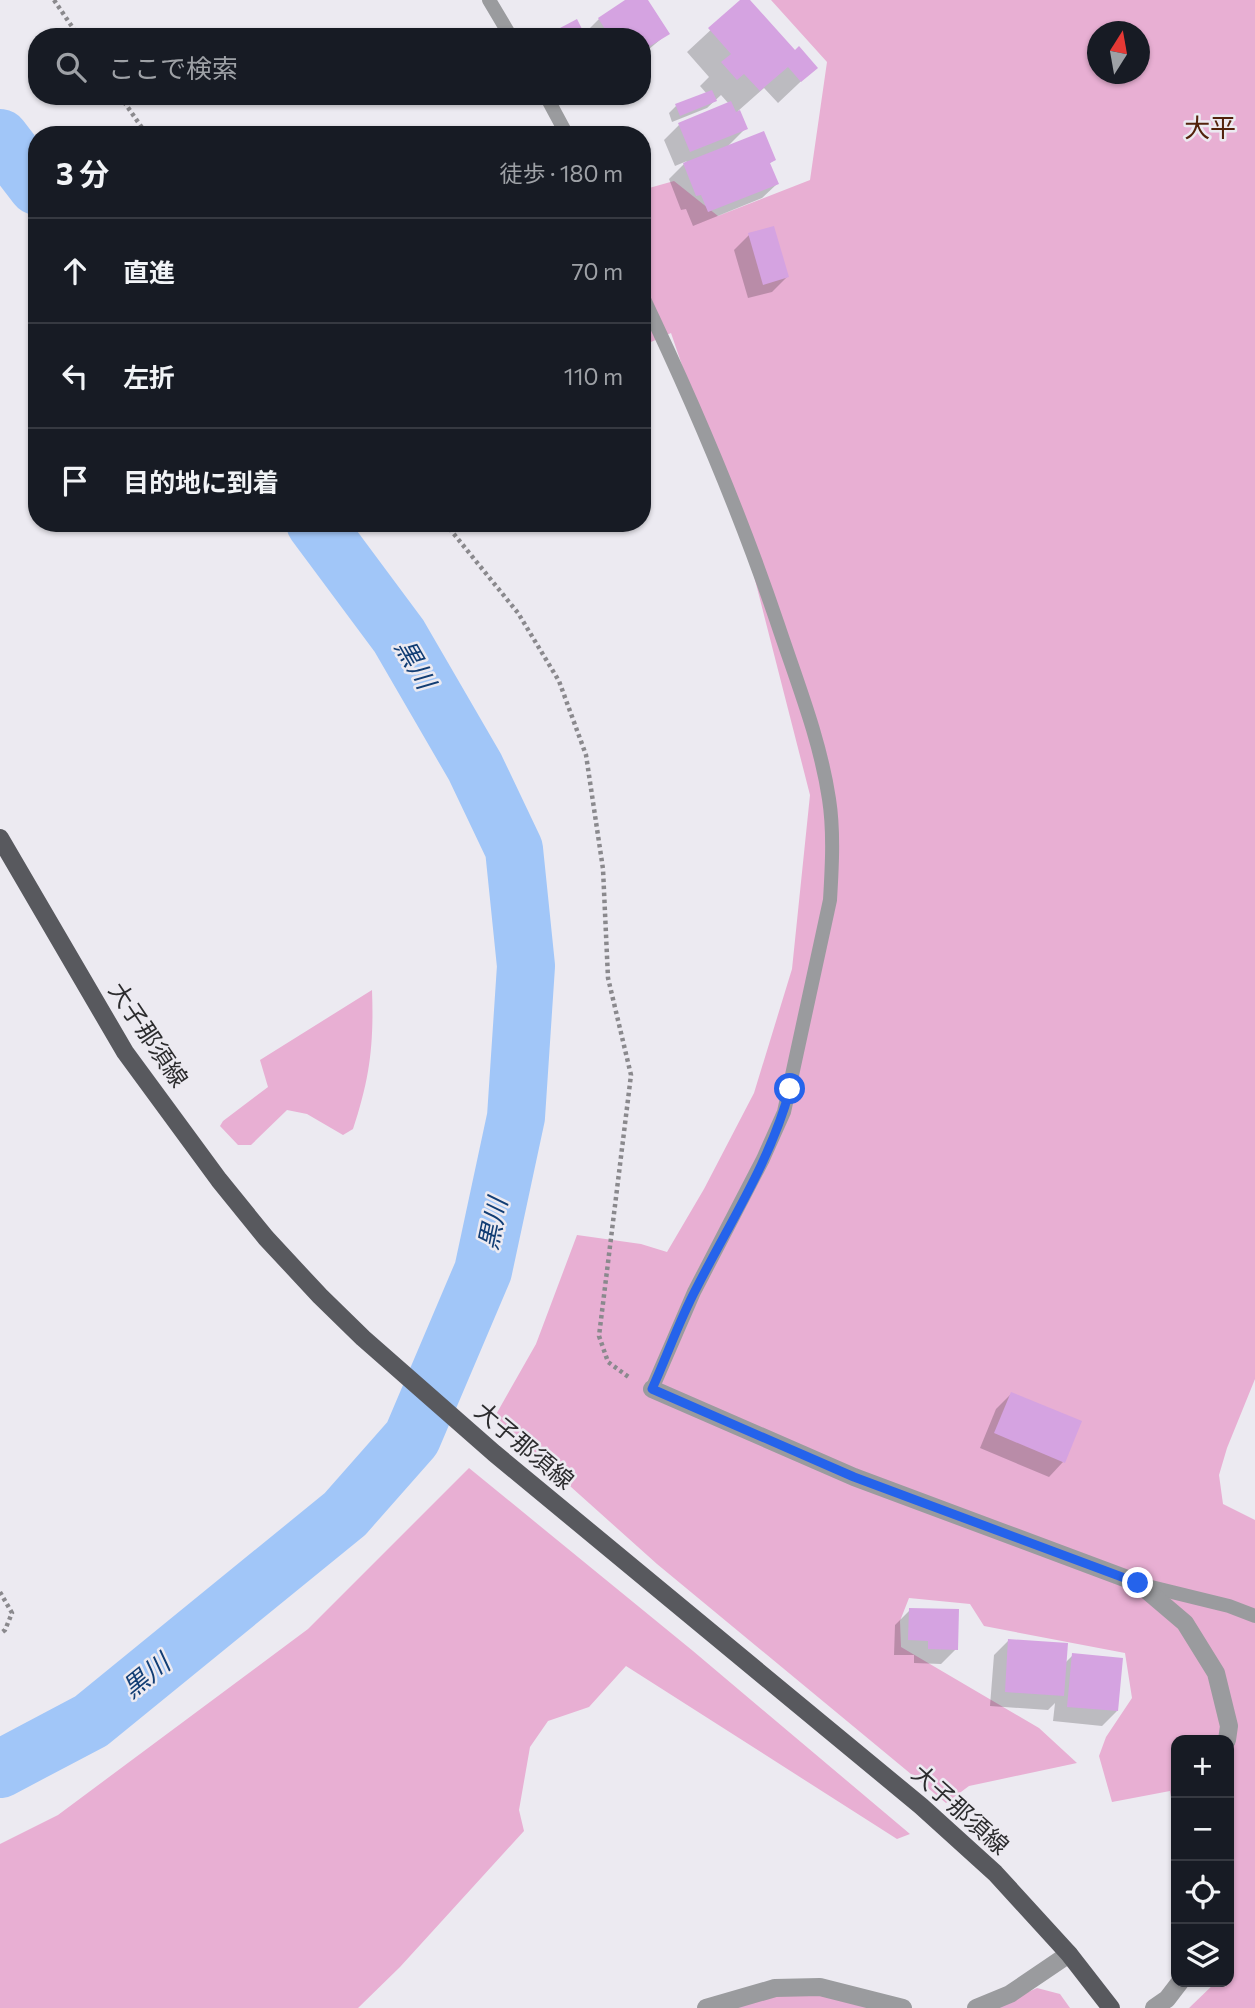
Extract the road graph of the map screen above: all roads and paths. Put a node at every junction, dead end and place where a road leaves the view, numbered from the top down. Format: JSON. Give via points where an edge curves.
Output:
{"nodes":[{"id":1,"x":54,"y":0,"type":"edge"},
{"id":2,"x":489,"y":0,"type":"edge"},
{"id":3,"x":73,"y":28,"type":"edge"},
{"id":4,"x":506,"y":28,"type":"edge"},
{"id":5,"x":126,"y":105,"type":"edge"},
{"id":6,"x":551,"y":105,"type":"edge"},
{"id":7,"x":141,"y":126,"type":"edge"},
{"id":8,"x":561,"y":126,"type":"edge"},
{"id":9,"x":651,"y":314,"type":"edge"},
{"id":10,"x":452,"y":532,"type":"edge"},
{"id":11,"x":0,"y":838,"type":"edge"},
{"id":12,"x":652,"y":1389,"type":"junction"},
{"id":13,"x":1138,"y":1583,"type":"junction"},
{"id":14,"x":0,"y":1592,"type":"edge"},
{"id":15,"x":1255,"y":1616,"type":"edge"},
{"id":16,"x":0,"y":1634,"type":"edge"},
{"id":17,"x":1228,"y":1735,"type":"edge"},
{"id":18,"x":1069,"y":1954,"type":"junction"},
{"id":19,"x":1176,"y":1987,"type":"edge"},
{"id":20,"x":706,"y":2008,"type":"edge"},
{"id":21,"x":903,"y":2008,"type":"edge"},
{"id":22,"x":976,"y":2008,"type":"edge"},
{"id":23,"x":1111,"y":2008,"type":"edge"},
{"id":24,"x":1154,"y":2008,"type":"edge"}],
"edges":[{"from":1,"to":3,"type":"path"},
{"from":2,"to":4,"type":"lane"},
{"from":5,"to":7,"type":"path"},
{"from":6,"to":8,"type":"lane"},
{"from":9,"to":12,"type":"lane","via":[[694,405],[763,582],[818,743],[830,801],[832,874],[784,1112],[694,1292]]},
{"from":10,"to":12,"type":"path","via":[[518,613],[559,681],[586,755],[603,869],[608,978],[631,1075],[599,1336],[608,1362]]},
{"from":11,"to":18,"type":"main road","name":"大子那須線","via":[[125,1052],[219,1180],[320,1296],[494,1453],[921,1806],[995,1873]]},
{"from":12,"to":13,"type":"street","via":[[854,1477]]},
{"from":13,"to":15,"type":"lane"},
{"from":13,"to":17,"type":"street","via":[[1185,1623],[1216,1673]]},
{"from":14,"to":16,"type":"path","via":[[12,1613]]},
{"from":18,"to":22,"type":"street","via":[[1010,1993]]},
{"from":18,"to":23,"type":"main road","name":"大子那須線"},
{"from":19,"to":24,"type":"street"},
{"from":20,"to":21,"type":"street","via":[[775,1988],[820,1987]]}]}
